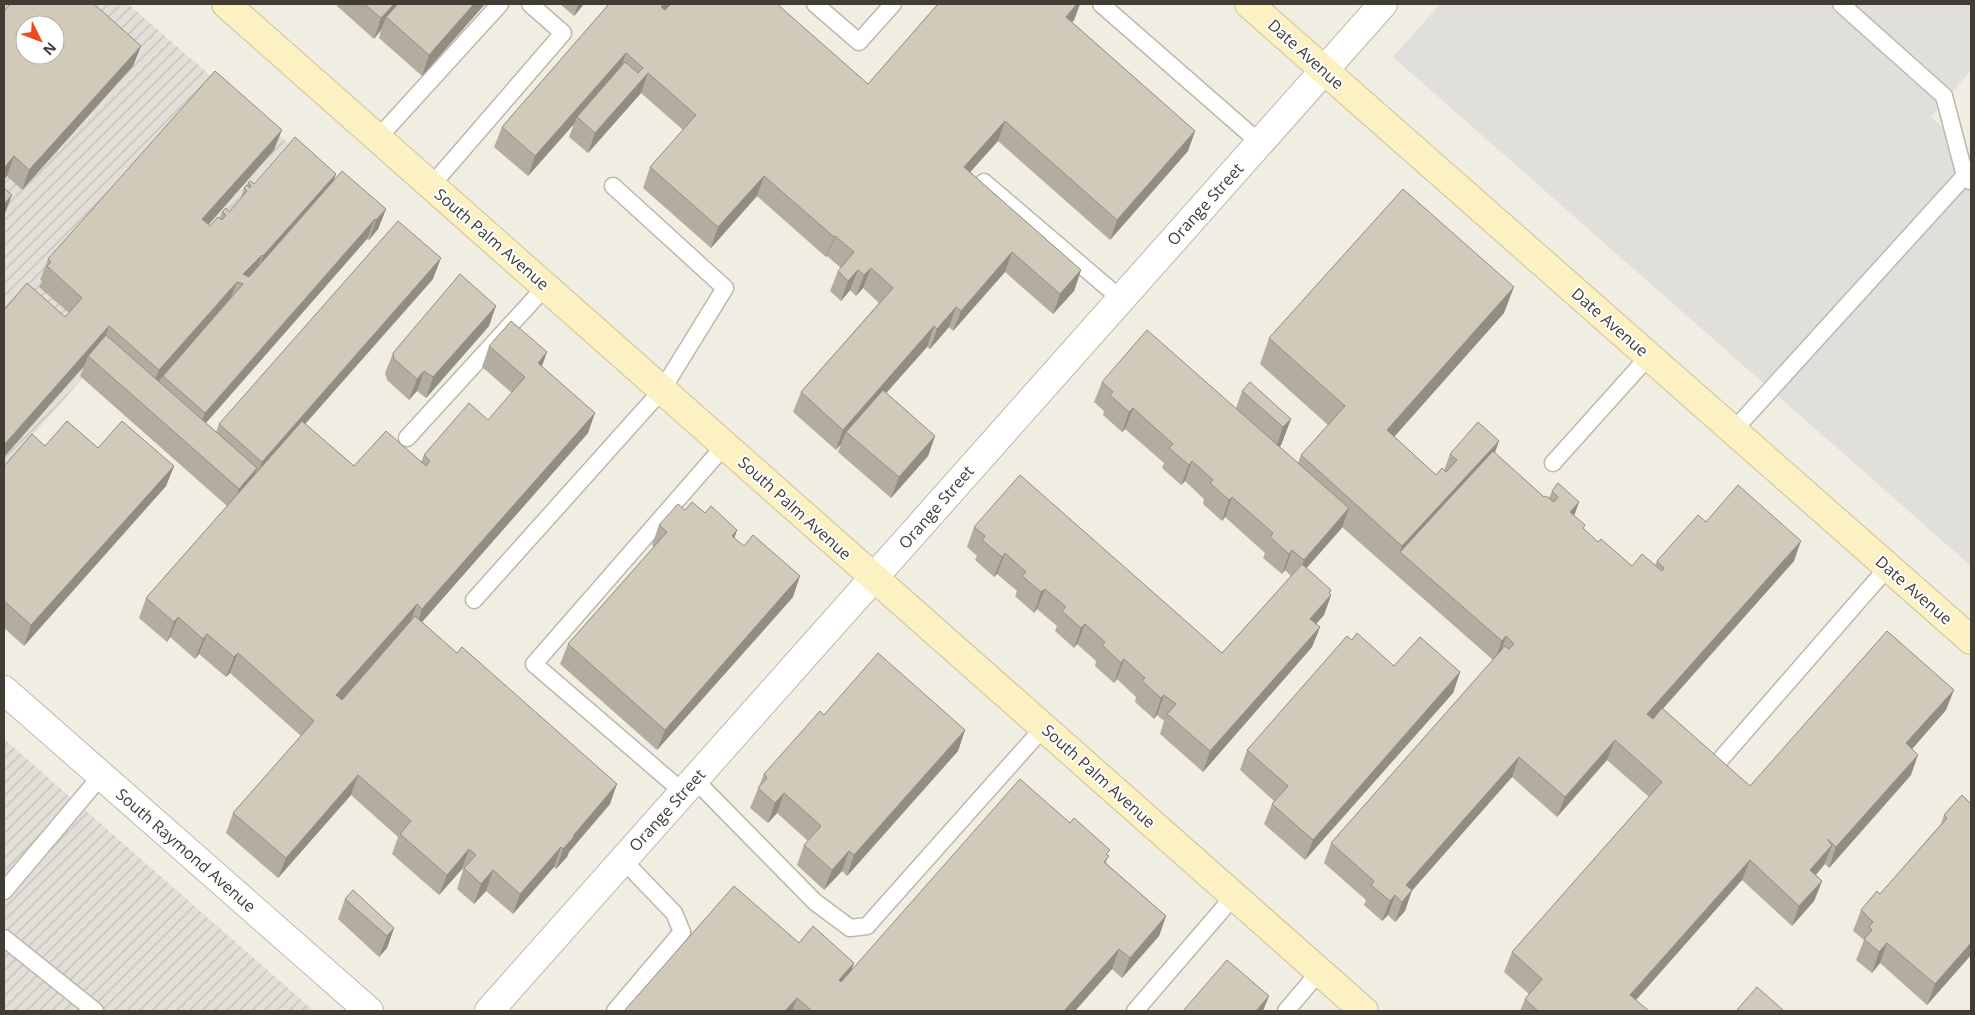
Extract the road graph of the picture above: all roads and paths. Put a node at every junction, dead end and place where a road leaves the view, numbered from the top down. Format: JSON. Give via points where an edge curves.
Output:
{"nodes":[{"id":1,"x":226,"y":4,"type":"edge"},
{"id":2,"x":500,"y":4,"type":"edge"},
{"id":3,"x":530,"y":4,"type":"edge"},
{"id":4,"x":815,"y":4,"type":"edge"},
{"id":5,"x":893,"y":4,"type":"edge"},
{"id":6,"x":1248,"y":4,"type":"edge"},
{"id":7,"x":1383,"y":4,"type":"edge"},
{"id":8,"x":1841,"y":4,"type":"edge"},
{"id":9,"x":1108,"y":6,"type":"edge"},
{"id":10,"x":1324,"y":70,"type":"junction"},
{"id":11,"x":378,"y":138,"type":"junction"},
{"id":12,"x":1260,"y":143,"type":"junction"},
{"id":13,"x":1969,"y":175,"type":"edge"},
{"id":14,"x":984,"y":182,"type":"edge"},
{"id":15,"x":432,"y":186,"type":"junction"},
{"id":16,"x":613,"y":186,"type":"dead end"},
{"id":17,"x":546,"y":286,"type":"junction"},
{"id":18,"x":1121,"y":299,"type":"junction"},
{"id":19,"x":1649,"y":356,"type":"junction"},
{"id":20,"x":662,"y":390,"type":"junction"},
{"id":21,"x":1733,"y":431,"type":"junction"},
{"id":22,"x":408,"y":438,"type":"dead end"},
{"id":23,"x":725,"y":446,"type":"junction"},
{"id":24,"x":1553,"y":463,"type":"dead end"},
{"id":25,"x":1888,"y":567,"type":"junction"},
{"id":26,"x":874,"y":578,"type":"junction"},
{"id":27,"x":474,"y":600,"type":"dead end"},
{"id":28,"x":1971,"y":640,"type":"edge"},
{"id":29,"x":4,"y":690,"type":"edge"},
{"id":30,"x":1044,"y":728,"type":"junction"},
{"id":31,"x":1720,"y":760,"type":"edge"},
{"id":32,"x":101,"y":776,"type":"junction"},
{"id":33,"x":689,"y":786,"type":"junction"},
{"id":34,"x":623,"y":860,"type":"junction"},
{"id":35,"x":4,"y":891,"type":"edge"},
{"id":36,"x":1234,"y":896,"type":"junction"},
{"id":37,"x":4,"y":938,"type":"edge"},
{"id":38,"x":1319,"y":972,"type":"junction"},
{"id":39,"x":95,"y":1011,"type":"edge"},
{"id":40,"x":368,"y":1011,"type":"edge"},
{"id":41,"x":489,"y":1011,"type":"edge"},
{"id":42,"x":615,"y":1011,"type":"edge"},
{"id":43,"x":1135,"y":1011,"type":"edge"},
{"id":44,"x":1286,"y":1011,"type":"edge"},
{"id":45,"x":1364,"y":1011,"type":"edge"}],
"edges":[{"from":1,"to":11,"type":"street","name":"South Palm Avenue"},
{"from":2,"to":11,"type":"lane"},
{"from":3,"to":15,"type":"lane","via":[[563,33]]},
{"from":4,"to":5,"type":"lane","via":[[859,42]]},
{"from":6,"to":10,"type":"street","name":"Date Avenue"},
{"from":7,"to":10,"type":"street","name":"Orange Street"},
{"from":8,"to":13,"type":"lane","via":[[1944,96]]},
{"from":9,"to":12,"type":"lane"},
{"from":10,"to":12,"type":"street","name":"Orange Street"},
{"from":10,"to":19,"type":"street","name":"Date Avenue"},
{"from":11,"to":15,"type":"street","name":"South Palm Avenue"},
{"from":12,"to":18,"type":"street","name":"Orange Street"},
{"from":13,"to":21,"type":"lane"},
{"from":14,"to":18,"type":"lane"},
{"from":15,"to":17,"type":"street","name":"South Palm Avenue"},
{"from":16,"to":20,"type":"lane","via":[[725,288]]},
{"from":17,"to":20,"type":"street","name":"South Palm Avenue"},
{"from":17,"to":22,"type":"lane"},
{"from":18,"to":26,"type":"street","name":"Orange Street"},
{"from":19,"to":21,"type":"street","name":"Date Avenue"},
{"from":19,"to":24,"type":"lane"},
{"from":20,"to":23,"type":"street","name":"South Palm Avenue"},
{"from":20,"to":27,"type":"lane"},
{"from":21,"to":25,"type":"street","name":"Date Avenue"},
{"from":23,"to":26,"type":"street","name":"South Palm Avenue"},
{"from":23,"to":33,"type":"lane","via":[[534,664],[627,744]]},
{"from":25,"to":28,"type":"street","name":"Date Avenue"},
{"from":25,"to":31,"type":"lane"},
{"from":26,"to":30,"type":"street","name":"South Palm Avenue"},
{"from":26,"to":33,"type":"street","name":"Orange Street"},
{"from":29,"to":32,"type":"street","name":"South Raymond Avenue"},
{"from":30,"to":33,"type":"lane","via":[[867,926],[850,928],[815,902]]},
{"from":30,"to":36,"type":"street","name":"South Palm Avenue"},
{"from":32,"to":35,"type":"lane"},
{"from":32,"to":40,"type":"street","name":"South Raymond Avenue"},
{"from":33,"to":34,"type":"street","name":"Orange Street"},
{"from":34,"to":41,"type":"street","name":"Orange Street"},
{"from":34,"to":42,"type":"lane","via":[[674,913],[682,932]]},
{"from":36,"to":38,"type":"street","name":"South Palm Avenue"},
{"from":36,"to":43,"type":"lane"},
{"from":37,"to":39,"type":"lane"},
{"from":38,"to":44,"type":"lane"},
{"from":38,"to":45,"type":"street","name":"South Palm Avenue"}]}
